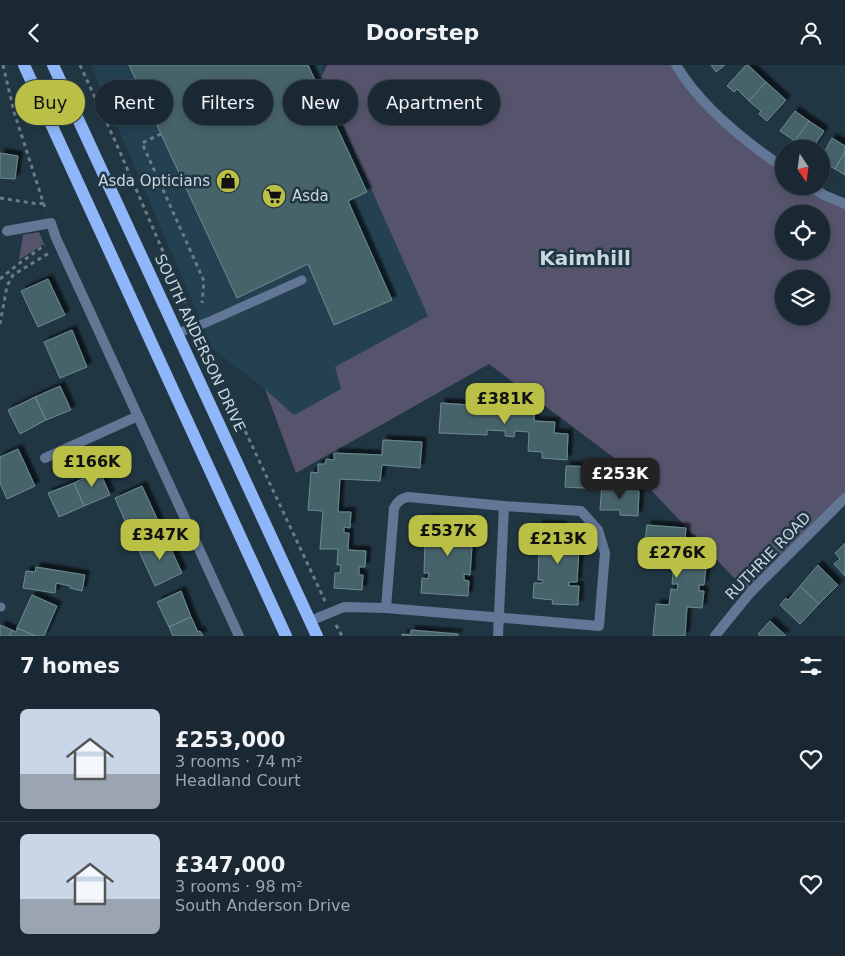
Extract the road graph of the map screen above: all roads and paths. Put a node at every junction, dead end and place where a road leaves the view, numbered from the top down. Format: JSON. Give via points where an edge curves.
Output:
{"nodes":[{"id":1,"x":3,"y":65,"type":"edge"},
{"id":2,"x":24,"y":65,"type":"edge"},
{"id":3,"x":53,"y":65,"type":"edge"},
{"id":4,"x":80,"y":65,"type":"edge"},
{"id":5,"x":676,"y":65,"type":"edge"},
{"id":6,"x":161,"y":134,"type":"dead end"},
{"id":7,"x":775,"y":162,"type":"edge"},
{"id":8,"x":824,"y":195,"type":"edge"},
{"id":9,"x":0,"y":198,"type":"edge"},
{"id":10,"x":44,"y":203,"type":"junction"},
{"id":11,"x":845,"y":204,"type":"edge"},
{"id":12,"x":50,"y":223,"type":"junction"},
{"id":13,"x":7,"y":231,"type":"dead end"},
{"id":14,"x":58,"y":242,"type":"junction"},
{"id":15,"x":0,"y":279,"type":"edge"},
{"id":16,"x":302,"y":279,"type":"dead end"},
{"id":17,"x":202,"y":303,"type":"dead end"},
{"id":18,"x":0,"y":324,"type":"edge"},
{"id":19,"x":196,"y":326,"type":"junction"},
{"id":20,"x":178,"y":333,"type":"junction"},
{"id":21,"x":138,"y":416,"type":"junction"},
{"id":22,"x":45,"y":458,"type":"dead end"},
{"id":23,"x":845,"y":498,"type":"edge"},
{"id":24,"x":504,"y":507,"type":"junction"},
{"id":25,"x":386,"y":608,"type":"junction"},
{"id":26,"x":331,"y":612,"type":"junction"},
{"id":27,"x":498,"y":617,"type":"junction"},
{"id":28,"x":310,"y":621,"type":"junction"},
{"id":29,"x":239,"y":636,"type":"edge"},
{"id":30,"x":286,"y":636,"type":"edge"},
{"id":31,"x":317,"y":636,"type":"edge"},
{"id":32,"x":342,"y":636,"type":"edge"},
{"id":33,"x":498,"y":636,"type":"edge"},
{"id":34,"x":715,"y":636,"type":"edge"}],
"edges":[{"from":1,"to":10,"type":"path","via":[[14,112]]},
{"from":2,"to":30,"type":"main road"},
{"from":3,"to":20,"type":"main road","name":"SOUTH ANDERSON DRIVE"},
{"from":4,"to":19,"type":"path"},
{"from":5,"to":7,"type":"street","via":[[714,113],[751,146]]},
{"from":6,"to":17,"type":"path","via":[[142,143],[204,281]]},
{"from":8,"to":11,"type":"street"},
{"from":9,"to":10,"type":"path"},
{"from":10,"to":12,"type":"path"},
{"from":12,"to":13,"type":"street"},
{"from":12,"to":14,"type":"street"},
{"from":14,"to":15,"type":"path","via":[[17,265]]},
{"from":14,"to":18,"type":"path","via":[[13,275],[7,286]]},
{"from":14,"to":21,"type":"street"},
{"from":16,"to":19,"type":"lane"},
{"from":19,"to":20,"type":"lane"},
{"from":19,"to":26,"type":"path"},
{"from":20,"to":28,"type":"main road","name":"SOUTH ANDERSON DRIVE"},
{"from":21,"to":22,"type":"street"},
{"from":21,"to":29,"type":"street"},
{"from":23,"to":34,"type":"street","name":"RUTHRIE ROAD","via":[[749,594]]},
{"from":24,"to":25,"type":"street","via":[[408,497],[396,503]]},
{"from":24,"to":27,"type":"street"},
{"from":24,"to":27,"type":"street","via":[[581,511],[598,530],[605,553],[599,626]]},
{"from":25,"to":26,"type":"street","via":[[344,607]]},
{"from":25,"to":27,"type":"street"},
{"from":26,"to":28,"type":"street"},
{"from":26,"to":32,"type":"path"},
{"from":27,"to":33,"type":"street"},
{"from":28,"to":31,"type":"main road","name":"SOUTH ANDERSON DRIVE"}]}
